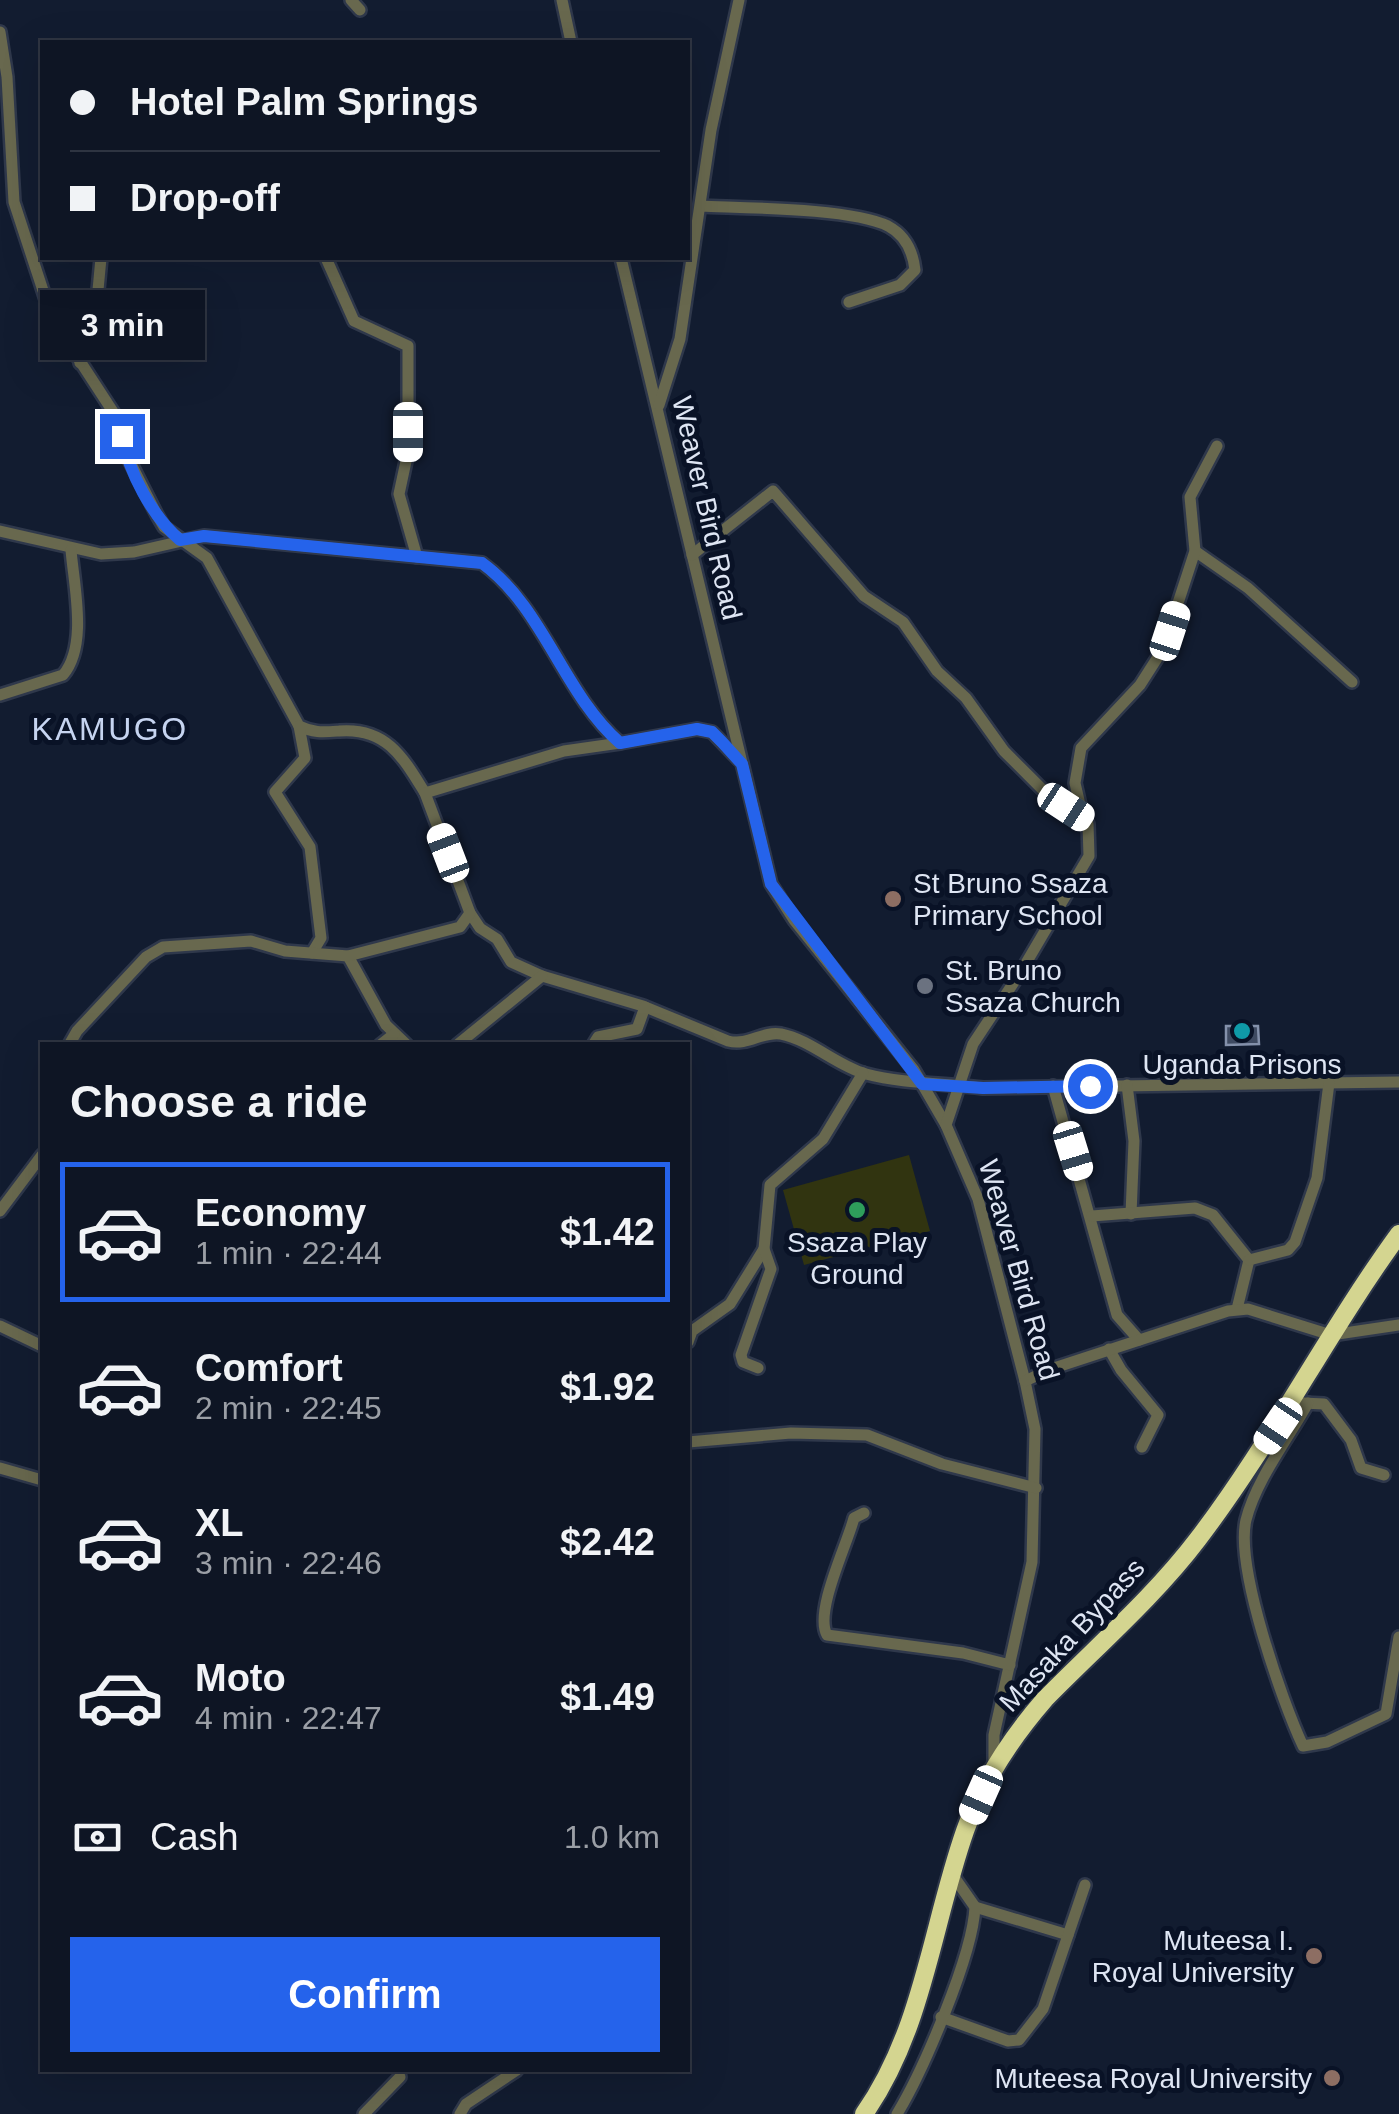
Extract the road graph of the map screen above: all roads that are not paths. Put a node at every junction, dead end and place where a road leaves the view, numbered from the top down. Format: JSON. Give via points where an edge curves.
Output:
{"nodes":[{"id":1,"x":740,"y":0,"type":"edge"},
{"id":2,"x":560,"y":1,"type":"edge"},
{"id":3,"x":0,"y":32,"type":"edge"},
{"id":4,"x":570,"y":40,"type":"edge"},
{"id":5,"x":701,"y":206,"type":"junction"},
{"id":6,"x":101,"y":260,"type":"edge"},
{"id":7,"x":327,"y":260,"type":"edge"},
{"id":8,"x":622,"y":260,"type":"edge"},
{"id":9,"x":850,"y":302,"type":"dead end"},
{"id":10,"x":80,"y":363,"type":"junction"},
{"id":11,"x":659,"y":405,"type":"junction"},
{"id":12,"x":1218,"y":446,"type":"dead end"},
{"id":13,"x":0,"y":531,"type":"edge"},
{"id":14,"x":180,"y":540,"type":"junction"},
{"id":15,"x":72,"y":550,"type":"junction"},
{"id":16,"x":1194,"y":551,"type":"junction"},
{"id":17,"x":692,"y":555,"type":"junction"},
{"id":18,"x":418,"y":557,"type":"junction"},
{"id":19,"x":1352,"y":682,"type":"dead end"},
{"id":20,"x":0,"y":696,"type":"edge"},
{"id":21,"x":299,"y":726,"type":"junction"},
{"id":22,"x":620,"y":743,"type":"junction"},
{"id":23,"x":742,"y":764,"type":"junction"},
{"id":24,"x":425,"y":793,"type":"junction"},
{"id":25,"x":1083,"y":818,"type":"junction"},
{"id":26,"x":470,"y":913,"type":"junction"},
{"id":27,"x":460,"y":928,"type":"junction"},
{"id":28,"x":480,"y":928,"type":"junction"},
{"id":29,"x":321,"y":938,"type":"junction"},
{"id":30,"x":312,"y":954,"type":"junction"},
{"id":31,"x":333,"y":955,"type":"junction"},
{"id":32,"x":348,"y":956,"type":"junction"},
{"id":33,"x":542,"y":976,"type":"junction"},
{"id":34,"x":644,"y":1007,"type":"junction"},
{"id":35,"x":394,"y":1034,"type":"junction"},
{"id":36,"x":71,"y":1042,"type":"edge"},
{"id":37,"x":384,"y":1042,"type":"edge"},
{"id":38,"x":404,"y":1042,"type":"edge"},
{"id":39,"x":461,"y":1042,"type":"edge"},
{"id":40,"x":595,"y":1042,"type":"edge"},
{"id":41,"x":863,"y":1073,"type":"junction"},
{"id":42,"x":1399,"y":1082,"type":"edge"},
{"id":43,"x":1329,"y":1083,"type":"junction"},
{"id":44,"x":922,"y":1084,"type":"junction"},
{"id":45,"x":962,"y":1085,"type":"junction"},
{"id":46,"x":1127,"y":1085,"type":"junction"},
{"id":47,"x":1053,"y":1086,"type":"junction"},
{"id":48,"x":946,"y":1125,"type":"junction"},
{"id":49,"x":40,"y":1159,"type":"edge"},
{"id":50,"x":0,"y":1211,"type":"edge"},
{"id":51,"x":1131,"y":1214,"type":"junction"},
{"id":52,"x":1092,"y":1216,"type":"junction"},
{"id":53,"x":1399,"y":1234,"type":"edge"},
{"id":54,"x":764,"y":1249,"type":"junction"},
{"id":55,"x":1249,"y":1260,"type":"junction"},
{"id":56,"x":1238,"y":1309,"type":"junction"},
{"id":57,"x":1399,"y":1325,"type":"edge"},
{"id":58,"x":0,"y":1326,"type":"edge"},
{"id":59,"x":1332,"y":1335,"type":"junction"},
{"id":60,"x":690,"y":1336,"type":"edge"},
{"id":61,"x":1139,"y":1340,"type":"junction"},
{"id":62,"x":40,"y":1345,"type":"edge"},
{"id":63,"x":1109,"y":1349,"type":"junction"},
{"id":64,"x":758,"y":1368,"type":"dead end"},
{"id":65,"x":1026,"y":1381,"type":"junction"},
{"id":66,"x":1301,"y":1402,"type":"junction"},
{"id":67,"x":690,"y":1442,"type":"edge"},
{"id":68,"x":1142,"y":1447,"type":"dead end"},
{"id":69,"x":0,"y":1468,"type":"edge"},
{"id":70,"x":1384,"y":1475,"type":"dead end"},
{"id":71,"x":40,"y":1479,"type":"edge"},
{"id":72,"x":1036,"y":1488,"type":"junction"},
{"id":73,"x":864,"y":1513,"type":"dead end"},
{"id":74,"x":1399,"y":1637,"type":"edge"},
{"id":75,"x":1010,"y":1664,"type":"junction"},
{"id":76,"x":1394,"y":1709,"type":"edge"},
{"id":77,"x":994,"y":1770,"type":"junction"},
{"id":78,"x":952,"y":1874,"type":"junction"},
{"id":79,"x":1085,"y":1884,"type":"dead end"},
{"id":80,"x":974,"y":1906,"type":"junction"},
{"id":81,"x":1068,"y":1935,"type":"junction"},
{"id":82,"x":941,"y":2017,"type":"junction"},
{"id":83,"x":514,"y":2072,"type":"edge"},
{"id":84,"x":400,"y":2077,"type":"dead end"},
{"id":85,"x":364,"y":2114,"type":"edge"},
{"id":86,"x":460,"y":2114,"type":"edge"},
{"id":87,"x":864,"y":2114,"type":"edge"},
{"id":88,"x":897,"y":2114,"type":"edge"}],
"edges":[{"from":1,"to":5,"type":"street"},
{"from":2,"to":4,"type":"street"},
{"from":3,"to":10,"type":"street","via":[[10,174],[21,228],[52,318]]},
{"from":5,"to":9,"type":"street","via":[[781,209],[889,227],[909,246],[915,270],[900,285]]},
{"from":5,"to":11,"type":"street","via":[[680,339]]},
{"from":6,"to":10,"type":"street"},
{"from":7,"to":18,"type":"street","via":[[354,321],[408,346],[408,452],[400,494]]},
{"from":8,"to":11,"type":"street","name":"Weaver Bird Road"},
{"from":10,"to":14,"type":"street","via":[[119,421],[125,452],[157,515]]},
{"from":11,"to":17,"type":"street","name":"Weaver Bird Road"},
{"from":12,"to":16,"type":"street","via":[[1190,497]]},
{"from":13,"to":15,"type":"street"},
{"from":14,"to":15,"type":"street","via":[[134,552]]},
{"from":14,"to":18,"type":"street","via":[[204,536]]},
{"from":14,"to":21,"type":"street","via":[[207,558]]},
{"from":15,"to":20,"type":"street","via":[[76,644],[70,668]]},
{"from":16,"to":19,"type":"street","via":[[1248,588]]},
{"from":16,"to":25,"type":"street","via":[[1158,658],[1081,748],[1075,782]]},
{"from":17,"to":23,"type":"street","name":"Weaver Bird Road"},
{"from":17,"to":25,"type":"street","via":[[773,490],[864,596],[902,622],[1004,751]]},
{"from":18,"to":22,"type":"street","via":[[482,563],[498,574],[587,710]]},
{"from":21,"to":24,"type":"street","via":[[378,736],[394,746]]},
{"from":21,"to":29,"type":"street","via":[[305,758],[275,792],[308,840]]},
{"from":22,"to":23,"type":"street","via":[[697,729],[712,732]]},
{"from":22,"to":24,"type":"street","via":[[564,751]]},
{"from":23,"to":44,"type":"street","name":"Weaver Bird Road","via":[[771,884]]},
{"from":24,"to":26,"type":"street"},
{"from":25,"to":45,"type":"street","via":[[1089,856],[972,1044]]},
{"from":26,"to":27,"type":"street"},
{"from":26,"to":28,"type":"street"},
{"from":27,"to":28,"type":"street"},
{"from":27,"to":32,"type":"street"},
{"from":28,"to":33,"type":"street","via":[[497,939],[510,962]]},
{"from":29,"to":30,"type":"street"},
{"from":29,"to":31,"type":"street"},
{"from":30,"to":31,"type":"street"},
{"from":30,"to":36,"type":"street","via":[[251,940],[154,950]]},
{"from":31,"to":32,"type":"street"},
{"from":32,"to":35,"type":"street"},
{"from":33,"to":34,"type":"street"},
{"from":33,"to":39,"type":"street"},
{"from":34,"to":40,"type":"street","via":[[637,1028]]},
{"from":34,"to":41,"type":"street","via":[[742,1044],[785,1035]]},
{"from":35,"to":37,"type":"street"},
{"from":35,"to":38,"type":"street"},
{"from":41,"to":44,"type":"street"},
{"from":41,"to":54,"type":"street","via":[[823,1139],[773,1180]]},
{"from":42,"to":43,"type":"street"},
{"from":43,"to":46,"type":"street"},
{"from":43,"to":55,"type":"street","via":[[1317,1178],[1295,1242]]},
{"from":44,"to":45,"type":"street"},
{"from":44,"to":48,"type":"street","name":"Weaver Bird Road"},
{"from":45,"to":47,"type":"street"},
{"from":45,"to":48,"type":"street"},
{"from":46,"to":47,"type":"street"},
{"from":46,"to":51,"type":"street","via":[[1134,1141]]},
{"from":47,"to":52,"type":"street"},
{"from":48,"to":65,"type":"street","name":"Weaver Bird Road","via":[[978,1198]]},
{"from":49,"to":50,"type":"street"},
{"from":51,"to":52,"type":"street"},
{"from":51,"to":55,"type":"street","via":[[1204,1210]]},
{"from":52,"to":61,"type":"street","via":[[1118,1315]]},
{"from":53,"to":59,"type":"highway","name":"Masaka Bypass"},
{"from":54,"to":60,"type":"street","via":[[730,1304]]},
{"from":54,"to":64,"type":"street","via":[[770,1269],[742,1355]]},
{"from":55,"to":56,"type":"street"},
{"from":56,"to":59,"type":"street"},
{"from":56,"to":61,"type":"street"},
{"from":57,"to":59,"type":"street"},
{"from":58,"to":62,"type":"street"},
{"from":59,"to":66,"type":"highway","name":"Masaka Bypass"},
{"from":61,"to":63,"type":"street"},
{"from":63,"to":65,"type":"street"},
{"from":63,"to":68,"type":"street","via":[[1158,1415]]},
{"from":65,"to":72,"type":"street","name":"Weaver Bird Road","via":[[1036,1429]]},
{"from":66,"to":70,"type":"street","via":[[1324,1404],[1364,1471]]},
{"from":66,"to":76,"type":"street","via":[[1245,1531],[1252,1590],[1276,1674],[1303,1746],[1327,1742]]},
{"from":66,"to":77,"type":"highway","name":"Masaka Bypass","via":[[1196,1542],[1045,1699]]},
{"from":67,"to":72,"type":"street","via":[[867,1434],[942,1464]]},
{"from":69,"to":71,"type":"street"},
{"from":72,"to":75,"type":"street","name":"Weaver Bird Road","via":[[1031,1575]]},
{"from":73,"to":75,"type":"street","via":[[854,1518],[827,1596],[828,1635]]},
{"from":74,"to":76,"type":"street"},
{"from":75,"to":77,"type":"street","name":"Weaver Bird Road","via":[[994,1735]]},
{"from":77,"to":78,"type":"highway","name":"Masaka Bypass"},
{"from":78,"to":80,"type":"street"},
{"from":78,"to":87,"type":"highway","name":"Masaka Bypass","via":[[910,2025]]},
{"from":79,"to":81,"type":"street"},
{"from":80,"to":81,"type":"street"},
{"from":80,"to":82,"type":"street","via":[[972,1932]]},
{"from":81,"to":82,"type":"street","via":[[1043,2009],[1019,2040]]},
{"from":82,"to":88,"type":"street"},
{"from":83,"to":86,"type":"street"},
{"from":84,"to":85,"type":"street"}]}
